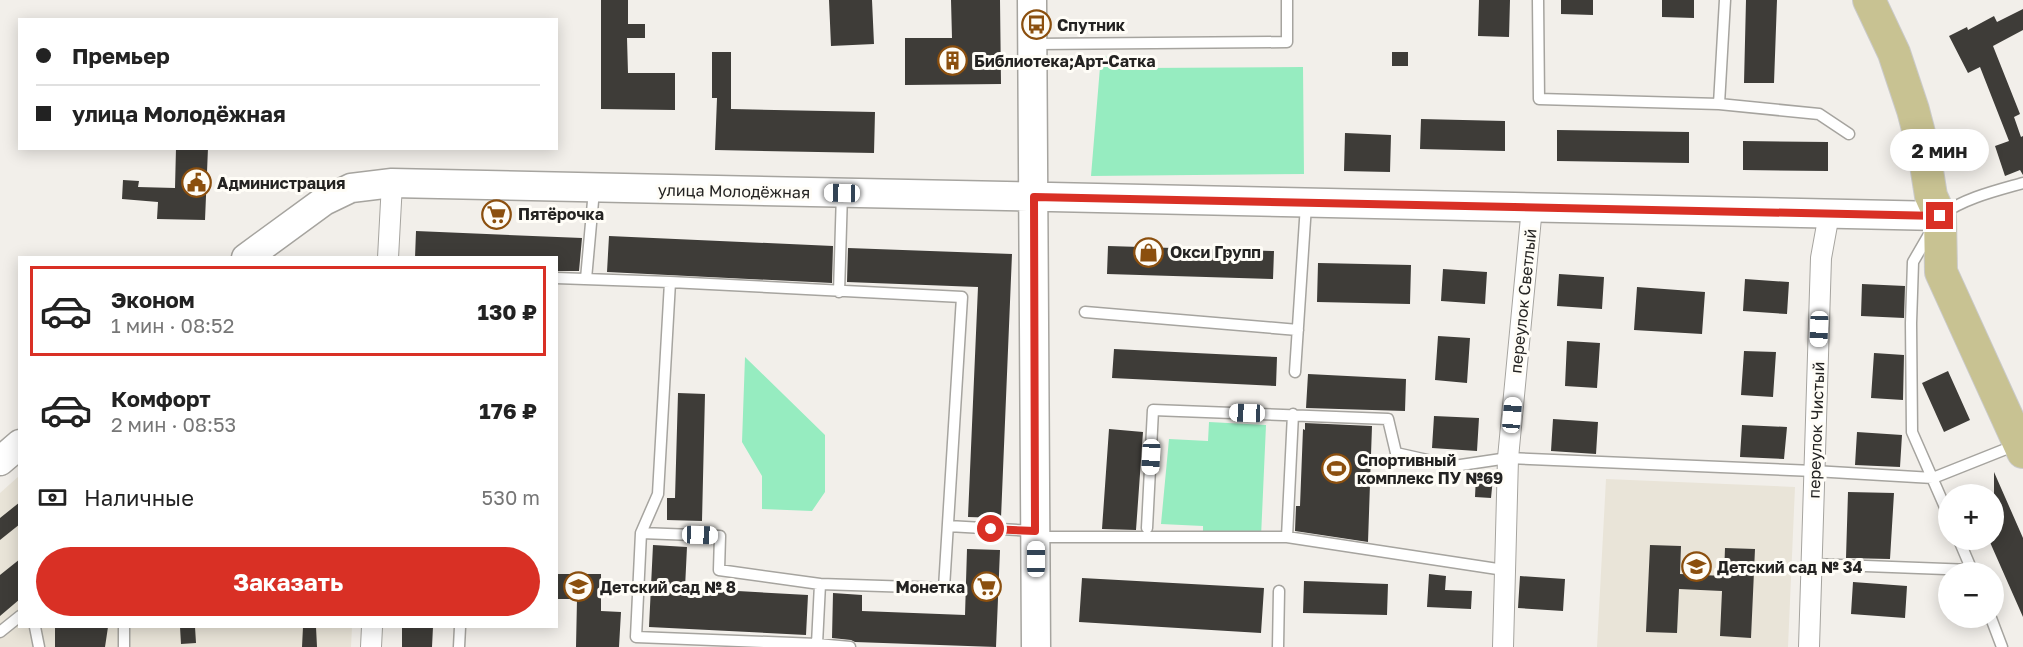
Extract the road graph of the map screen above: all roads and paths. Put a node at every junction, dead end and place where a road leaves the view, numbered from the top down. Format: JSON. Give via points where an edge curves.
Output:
{"nodes":[{"id":1,"x":1032,"y":0,"type":"edge"},
{"id":2,"x":1287,"y":0,"type":"edge"},
{"id":3,"x":1538,"y":0,"type":"edge"},
{"id":4,"x":1725,"y":0,"type":"edge"},
{"id":5,"x":1869,"y":0,"type":"edge"},
{"id":6,"x":1033,"y":44,"type":"junction"},
{"id":7,"x":1719,"y":104,"type":"junction"},
{"id":8,"x":1849,"y":134,"type":"dead end"},
{"id":9,"x":392,"y":183,"type":"junction"},
{"id":10,"x":2023,"y":183,"type":"edge"},
{"id":11,"x":594,"y":188,"type":"junction"},
{"id":12,"x":842,"y":193,"type":"junction"},
{"id":13,"x":1034,"y":197,"type":"junction"},
{"id":14,"x":1306,"y":203,"type":"junction"},
{"id":15,"x":1532,"y":207,"type":"junction"},
{"id":16,"x":1829,"y":214,"type":"junction"},
{"id":17,"x":1940,"y":216,"type":"junction"},
{"id":18,"x":249,"y":256,"type":"edge"},
{"id":19,"x":388,"y":256,"type":"edge"},
{"id":20,"x":558,"y":278,"type":"edge"},
{"id":21,"x":586,"y":279,"type":"junction"},
{"id":22,"x":670,"y":282,"type":"junction"},
{"id":23,"x":839,"y":292,"type":"junction"},
{"id":24,"x":1085,"y":312,"type":"dead end"},
{"id":25,"x":1298,"y":330,"type":"junction"},
{"id":26,"x":1295,"y":372,"type":"dead end"},
{"id":27,"x":1293,"y":414,"type":"junction"},
{"id":28,"x":18,"y":446,"type":"edge"},
{"id":29,"x":2021,"y":448,"type":"edge"},
{"id":30,"x":1508,"y":458,"type":"junction"},
{"id":31,"x":0,"y":461,"type":"edge"},
{"id":32,"x":1815,"y":471,"type":"junction"},
{"id":33,"x":1933,"y":478,"type":"junction"},
{"id":34,"x":1938,"y":490,"type":"edge"},
{"id":35,"x":948,"y":526,"type":"junction"},
{"id":36,"x":1147,"y":528,"type":"dead end"},
{"id":37,"x":641,"y":533,"type":"junction"},
{"id":38,"x":1035,"y":534,"type":"junction"},
{"id":39,"x":1287,"y":537,"type":"junction"},
{"id":40,"x":1812,"y":564,"type":"junction"},
{"id":41,"x":1504,"y":570,"type":"junction"},
{"id":42,"x":1938,"y":570,"type":"edge"},
{"id":43,"x":820,"y":584,"type":"junction"},
{"id":44,"x":1279,"y":591,"type":"dead end"},
{"id":45,"x":18,"y":618,"type":"edge"},
{"id":46,"x":34,"y":628,"type":"edge"},
{"id":47,"x":124,"y":628,"type":"edge"},
{"id":48,"x":372,"y":628,"type":"edge"},
{"id":49,"x":460,"y":628,"type":"edge"},
{"id":50,"x":1995,"y":628,"type":"edge"},
{"id":51,"x":0,"y":632,"type":"edge"},
{"id":52,"x":636,"y":642,"type":"edge"},
{"id":53,"x":817,"y":644,"type":"junction"},
{"id":54,"x":39,"y":647,"type":"edge"},
{"id":55,"x":124,"y":647,"type":"edge"},
{"id":56,"x":371,"y":647,"type":"edge"},
{"id":57,"x":459,"y":647,"type":"edge"},
{"id":58,"x":850,"y":647,"type":"edge"},
{"id":59,"x":1036,"y":647,"type":"edge"},
{"id":60,"x":1278,"y":647,"type":"edge"},
{"id":61,"x":1503,"y":647,"type":"edge"},
{"id":62,"x":1809,"y":647,"type":"edge"},
{"id":63,"x":2002,"y":647,"type":"edge"}],
"edges":[{"from":1,"to":6,"type":"main road"},
{"from":2,"to":6,"type":"lane","via":[[1287,42]]},
{"from":3,"to":7,"type":"lane","via":[[1539,99]]},
{"from":4,"to":7,"type":"lane"},
{"from":5,"to":17,"type":"main road","via":[[1903,75],[1924,152],[1931,196]]},
{"from":6,"to":13,"type":"main road"},
{"from":7,"to":8,"type":"lane","via":[[1819,114]]},
{"from":9,"to":11,"type":"main road","name":"улица Молодёжная"},
{"from":9,"to":18,"type":"main road","name":"улица Молодёжная","via":[[351,188],[324,201]]},
{"from":9,"to":19,"type":"street"},
{"from":10,"to":17,"type":"lane","via":[[1968,200]]},
{"from":11,"to":12,"type":"main road","name":"улица Молодёжная"},
{"from":11,"to":21,"type":"lane"},
{"from":12,"to":13,"type":"main road","name":"улица Молодёжная"},
{"from":12,"to":23,"type":"lane"},
{"from":13,"to":14,"type":"main road","name":"улица Молодёжная"},
{"from":13,"to":38,"type":"main road"},
{"from":14,"to":15,"type":"main road","name":"улица Молодёжная"},
{"from":14,"to":25,"type":"lane"},
{"from":15,"to":16,"type":"main road","name":"улица Молодёжная"},
{"from":15,"to":30,"type":"street","name":"переулок Светлый"},
{"from":16,"to":17,"type":"main road","name":"улица Молодёжная"},
{"from":16,"to":32,"type":"street","name":"переулок Чистый","via":[[1821,258]]},
{"from":17,"to":29,"type":"main road","via":[[1941,272]]},
{"from":17,"to":33,"type":"lane","via":[[1913,262],[1911,323],[1912,432]]},
{"from":20,"to":21,"type":"lane"},
{"from":21,"to":22,"type":"lane"},
{"from":22,"to":23,"type":"lane"},
{"from":22,"to":37,"type":"lane","via":[[658,494]]},
{"from":23,"to":35,"type":"lane","via":[[962,297]]},
{"from":24,"to":25,"type":"lane"},
{"from":25,"to":26,"type":"lane"},
{"from":27,"to":30,"type":"lane","via":[[1388,419],[1395,453],[1454,466]]},
{"from":27,"to":36,"type":"lane","via":[[1154,410]]},
{"from":27,"to":39,"type":"lane"},
{"from":28,"to":31,"type":"main road"},
{"from":29,"to":33,"type":"lane"},
{"from":30,"to":32,"type":"lane"},
{"from":30,"to":41,"type":"street","name":"переулок Светлый"},
{"from":32,"to":33,"type":"lane"},
{"from":32,"to":40,"type":"street","name":"переулок Чистый"},
{"from":33,"to":34,"type":"lane"},
{"from":35,"to":38,"type":"lane"},
{"from":35,"to":43,"type":"lane","via":[[944,588]]},
{"from":37,"to":43,"type":"lane","via":[[720,536],[719,570]]},
{"from":37,"to":52,"type":"lane"},
{"from":38,"to":39,"type":"lane"},
{"from":38,"to":59,"type":"main road"},
{"from":39,"to":41,"type":"lane"},
{"from":40,"to":42,"type":"lane"},
{"from":40,"to":62,"type":"street","name":"переулок Чистый"},
{"from":41,"to":61,"type":"street","name":"переулок Светлый"},
{"from":43,"to":53,"type":"lane"},
{"from":44,"to":60,"type":"lane"},
{"from":45,"to":51,"type":"lane"},
{"from":46,"to":54,"type":"lane"},
{"from":47,"to":55,"type":"lane"},
{"from":48,"to":56,"type":"street"},
{"from":49,"to":57,"type":"lane"},
{"from":50,"to":63,"type":"lane"},
{"from":52,"to":53,"type":"lane"},
{"from":53,"to":58,"type":"lane"}]}
